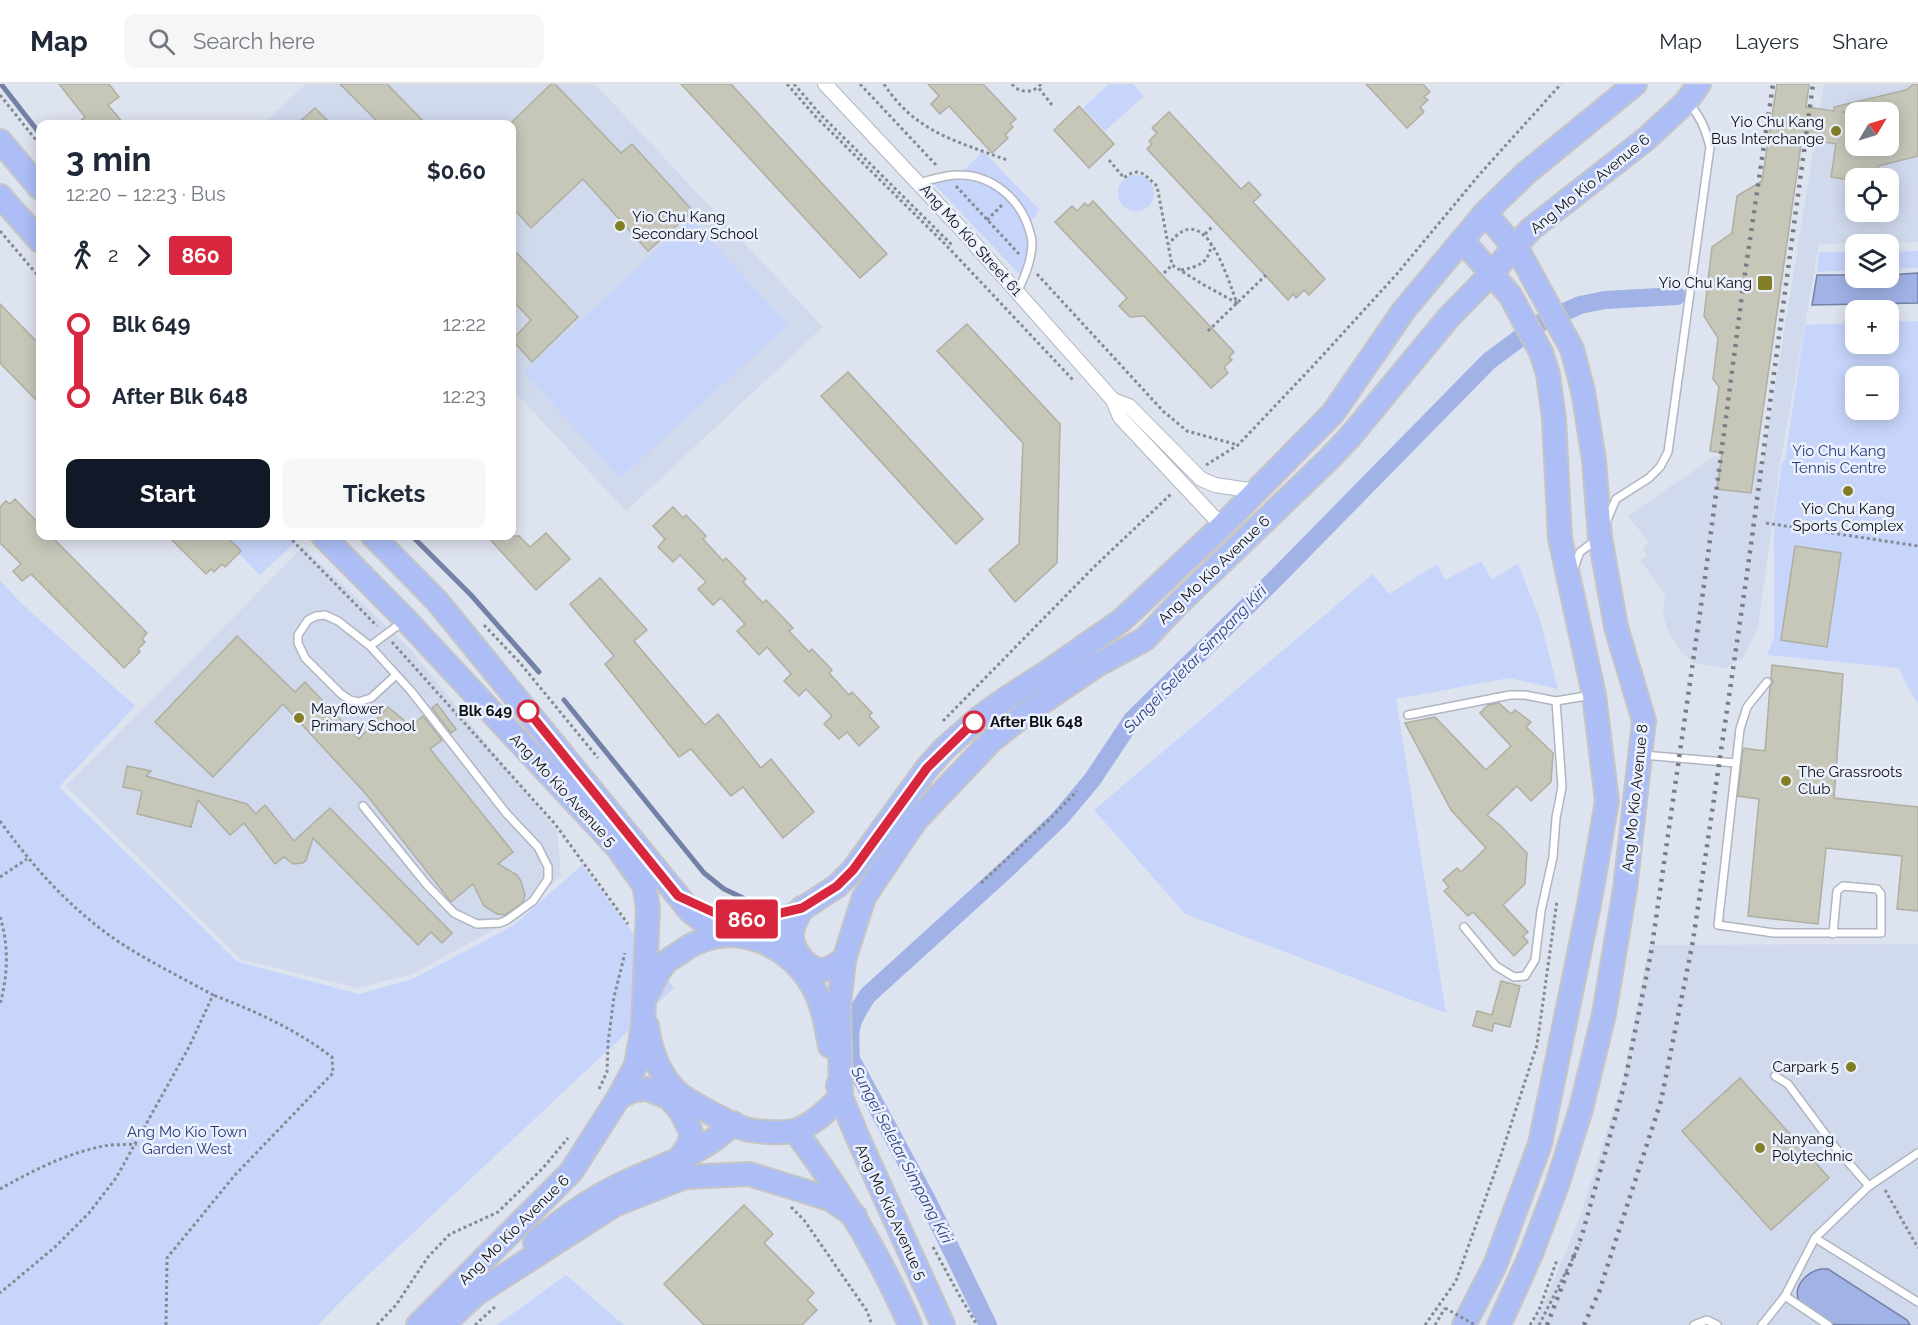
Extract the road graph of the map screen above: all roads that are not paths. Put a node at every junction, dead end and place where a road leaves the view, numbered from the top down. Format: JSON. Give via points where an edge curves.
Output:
{"nodes":[{"id":1,"x":825,"y":84,"type":"edge"},
{"id":2,"x":1635,"y":84,"type":"edge"},
{"id":3,"x":1692,"y":93,"type":"edge"},
{"id":4,"x":0,"y":141,"type":"edge"},
{"id":5,"x":36,"y":183,"type":"edge"},
{"id":6,"x":918,"y":183,"type":"junction"},
{"id":7,"x":0,"y":196,"type":"edge"},
{"id":8,"x":1485,"y":213,"type":"junction"},
{"id":9,"x":36,"y":236,"type":"edge"},
{"id":10,"x":1462,"y":240,"type":"junction"},
{"id":11,"x":1515,"y":246,"type":"junction"},
{"id":12,"x":1491,"y":274,"type":"junction"},
{"id":13,"x":1017,"y":291,"type":"junction"},
{"id":14,"x":1113,"y":400,"type":"junction"},
{"id":15,"x":1256,"y":491,"type":"junction"},
{"id":16,"x":1222,"y":526,"type":"junction"},
{"id":17,"x":1600,"y":537,"type":"junction"},
{"id":18,"x":327,"y":540,"type":"edge"},
{"id":19,"x":377,"y":540,"type":"edge"},
{"id":20,"x":1570,"y":588,"type":"junction"},
{"id":21,"x":406,"y":620,"type":"junction"},
{"id":22,"x":370,"y":646,"type":"junction"},
{"id":23,"x":396,"y":675,"type":"junction"},
{"id":24,"x":1767,"y":682,"type":"dead end"},
{"id":25,"x":1594,"y":695,"type":"junction"},
{"id":26,"x":1556,"y":701,"type":"junction"},
{"id":27,"x":1408,"y":715,"type":"dead end"},
{"id":28,"x":1641,"y":755,"type":"junction"},
{"id":29,"x":1736,"y":763,"type":"junction"},
{"id":30,"x":573,"y":766,"type":"junction"},
{"id":31,"x":554,"y":781,"type":"junction"},
{"id":32,"x":363,"y":806,"type":"dead end"},
{"id":33,"x":678,"y":896,"type":"junction"},
{"id":34,"x":802,"y":908,"type":"junction"},
{"id":35,"x":1464,"y":927,"type":"dead end"},
{"id":36,"x":726,"y":934,"type":"junction"},
{"id":37,"x":1833,"y":934,"type":"junction"},
{"id":38,"x":844,"y":960,"type":"junction"},
{"id":39,"x":643,"y":1001,"type":"junction"},
{"id":40,"x":1776,"y":1076,"type":"dead end"},
{"id":41,"x":619,"y":1097,"type":"junction"},
{"id":42,"x":841,"y":1097,"type":"junction"},
{"id":43,"x":733,"y":1124,"type":"junction"},
{"id":44,"x":795,"y":1131,"type":"junction"},
{"id":45,"x":1918,"y":1154,"type":"edge"},
{"id":46,"x":680,"y":1158,"type":"junction"},
{"id":47,"x":1869,"y":1186,"type":"junction"},
{"id":48,"x":855,"y":1216,"type":"junction"},
{"id":49,"x":1815,"y":1238,"type":"junction"},
{"id":50,"x":1785,"y":1296,"type":"junction"},
{"id":51,"x":471,"y":1297,"type":"junction"},
{"id":52,"x":1918,"y":1302,"type":"edge"},
{"id":53,"x":418,"y":1325,"type":"edge"},
{"id":54,"x":443,"y":1325,"type":"edge"},
{"id":55,"x":910,"y":1325,"type":"edge"},
{"id":56,"x":943,"y":1325,"type":"edge"},
{"id":57,"x":1464,"y":1325,"type":"edge"},
{"id":58,"x":1499,"y":1325,"type":"edge"},
{"id":59,"x":1694,"y":1325,"type":"edge"},
{"id":60,"x":1717,"y":1325,"type":"edge"},
{"id":61,"x":1762,"y":1325,"type":"edge"},
{"id":62,"x":1828,"y":1325,"type":"edge"}],
"edges":[{"from":1,"to":6,"type":"street","name":"Ang Mo Kio Street 61"},
{"from":2,"to":8,"type":"main road","name":"Ang Mo Kio Avenue 6","via":[[1525,174]]},
{"from":3,"to":11,"type":"main road","name":"Ang Mo Kio Avenue 6","via":[[1646,140],[1551,213]]},
{"from":3,"to":17,"type":"lane","via":[[1710,147],[1668,452],[1649,478],[1616,500]]},
{"from":4,"to":5,"type":"main road"},
{"from":6,"to":13,"type":"street","name":"Ang Mo Kio Street 61"},
{"from":6,"to":13,"type":"lane","via":[[959,175],[1002,188],[1026,220],[1033,241],[1029,264]]},
{"from":7,"to":9,"type":"main road"},
{"from":8,"to":10,"type":"main road","name":"Ang Mo Kio Avenue 6"},
{"from":8,"to":11,"type":"main road","name":"Ang Mo Kio Avenue 8"},
{"from":10,"to":12,"type":"main road","name":"Ang Mo Kio Avenue 8"},
{"from":10,"to":15,"type":"main road","name":"Ang Mo Kio Avenue 6","via":[[1404,310],[1333,413]]},
{"from":11,"to":12,"type":"main road","name":"Ang Mo Kio Avenue 6"},
{"from":11,"to":17,"type":"main road","name":"Ang Mo Kio Avenue 8","via":[[1572,349],[1594,460]]},
{"from":12,"to":20,"type":"main road","name":"Ang Mo Kio Avenue 8","via":[[1510,296],[1542,352],[1548,374],[1560,538]]},
{"from":12,"to":38,"type":"main road","name":"Ang Mo Kio Avenue 6","via":[[1449,317],[1329,459],[1145,639],[1097,665],[992,740],[916,820],[864,897]]},
{"from":13,"to":14,"type":"street","name":"Ang Mo Kio Street 61"},
{"from":14,"to":15,"type":"street","name":"Ang Mo Kio Street 61","via":[[1129,406],[1201,479]]},
{"from":14,"to":16,"type":"street","name":"Ang Mo Kio Street 61","via":[[1120,417]]},
{"from":15,"to":16,"type":"main road","name":"Ang Mo Kio Avenue 6"},
{"from":16,"to":34,"type":"main road","name":"Ang Mo Kio Avenue 6","via":[[1122,620],[1004,700],[953,741],[927,768],[853,870],[837,886]]},
{"from":17,"to":20,"type":"lane","via":[[1580,552]]},
{"from":17,"to":28,"type":"main road","name":"Ang Mo Kio Avenue 8","via":[[1616,627],[1644,721]]},
{"from":18,"to":21,"type":"main road","name":"Ang Mo Kio Avenue 5"},
{"from":19,"to":30,"type":"main road","name":"Ang Mo Kio Avenue 5","via":[[437,601]]},
{"from":20,"to":25,"type":"main road","name":"Ang Mo Kio Avenue 8"},
{"from":21,"to":22,"type":"lane"},
{"from":21,"to":31,"type":"main road","name":"Ang Mo Kio Avenue 5"},
{"from":22,"to":23,"type":"lane"},
{"from":22,"to":23,"type":"lane","via":[[325,615],[308,620],[298,636],[305,658],[350,700],[371,698]]},
{"from":23,"to":32,"type":"lane","via":[[506,813],[538,847],[548,867],[548,879],[533,901],[507,920],[477,924],[454,913]]},
{"from":24,"to":29,"type":"lane","via":[[1747,707]]},
{"from":25,"to":26,"type":"lane"},
{"from":25,"to":57,"type":"main road","name":"Ang Mo Kio Avenue 8","via":[[1607,801],[1568,1015],[1540,1144],[1495,1265]]},
{"from":26,"to":27,"type":"lane","via":[[1510,695]]},
{"from":26,"to":35,"type":"lane","via":[[1562,787],[1535,960],[1525,975],[1514,977],[1496,966]]},
{"from":28,"to":29,"type":"lane"},
{"from":28,"to":58,"type":"main road","name":"Ang Mo Kio Avenue 8","via":[[1604,1014],[1581,1109],[1531,1254]]},
{"from":29,"to":37,"type":"lane","via":[[1718,925],[1774,933]]},
{"from":30,"to":31,"type":"main road"},
{"from":30,"to":33,"type":"main road","name":"Ang Mo Kio Avenue 5"},
{"from":31,"to":39,"type":"main road","name":"Ang Mo Kio Avenue 5","via":[[617,847],[644,885],[648,939]]},
{"from":33,"to":34,"type":"main road","via":[[726,918],[751,920]]},
{"from":33,"to":36,"type":"main road","name":"Ang Mo Kio Avenue 5","via":[[691,912]]},
{"from":34,"to":36,"type":"main road","name":"Ang Mo Kio Avenue 6","via":[[784,921],[760,930]]},
{"from":34,"to":38,"type":"main road","via":[[791,937],[805,963],[824,970]]},
{"from":36,"to":39,"type":"main road","via":[[696,942],[672,957]]},
{"from":36,"to":42,"type":"main road","via":[[774,947],[797,965],[812,984],[821,1006]]},
{"from":37,"to":37,"type":"lane","via":[[1837,891],[1843,886],[1880,891],[1881,933]]},
{"from":38,"to":42,"type":"main road","name":"Ang Mo Kio Avenue 6","via":[[839,1005]]},
{"from":39,"to":41,"type":"main road","name":"Ang Mo Kio Avenue 6","via":[[636,1065]]},
{"from":39,"to":43,"type":"main road","via":[[649,1041],[662,1073],[678,1093]]},
{"from":40,"to":47,"type":"lane","via":[[1788,1084]]},
{"from":41,"to":46,"type":"main road","via":[[647,1089],[668,1096],[691,1132],[690,1143]]},
{"from":41,"to":53,"type":"main road","name":"Ang Mo Kio Avenue 6","via":[[571,1172]]},
{"from":42,"to":44,"type":"main road","via":[[823,1115]]},
{"from":42,"to":56,"type":"main road","name":"Ang Mo Kio Avenue 5"},
{"from":43,"to":44,"type":"main road","via":[[766,1131]]},
{"from":43,"to":46,"type":"main road","name":"Ang Mo Kio Avenue 6","via":[[708,1145]]},
{"from":44,"to":48,"type":"main road","name":"Ang Mo Kio Avenue 5"},
{"from":45,"to":47,"type":"lane"},
{"from":46,"to":51,"type":"main road","name":"Ang Mo Kio Avenue 6","via":[[584,1204]]},
{"from":47,"to":49,"type":"lane"},
{"from":48,"to":51,"type":"main road","via":[[830,1199],[749,1174],[685,1177],[614,1206]]},
{"from":48,"to":55,"type":"main road","name":"Ang Mo Kio Avenue 5"},
{"from":49,"to":50,"type":"lane"},
{"from":49,"to":52,"type":"lane"},
{"from":50,"to":61,"type":"lane"},
{"from":50,"to":62,"type":"lane"},
{"from":51,"to":54,"type":"main road","name":"Ang Mo Kio Avenue 6"},
{"from":59,"to":60,"type":"lane","via":[[1707,1320]]}]}
